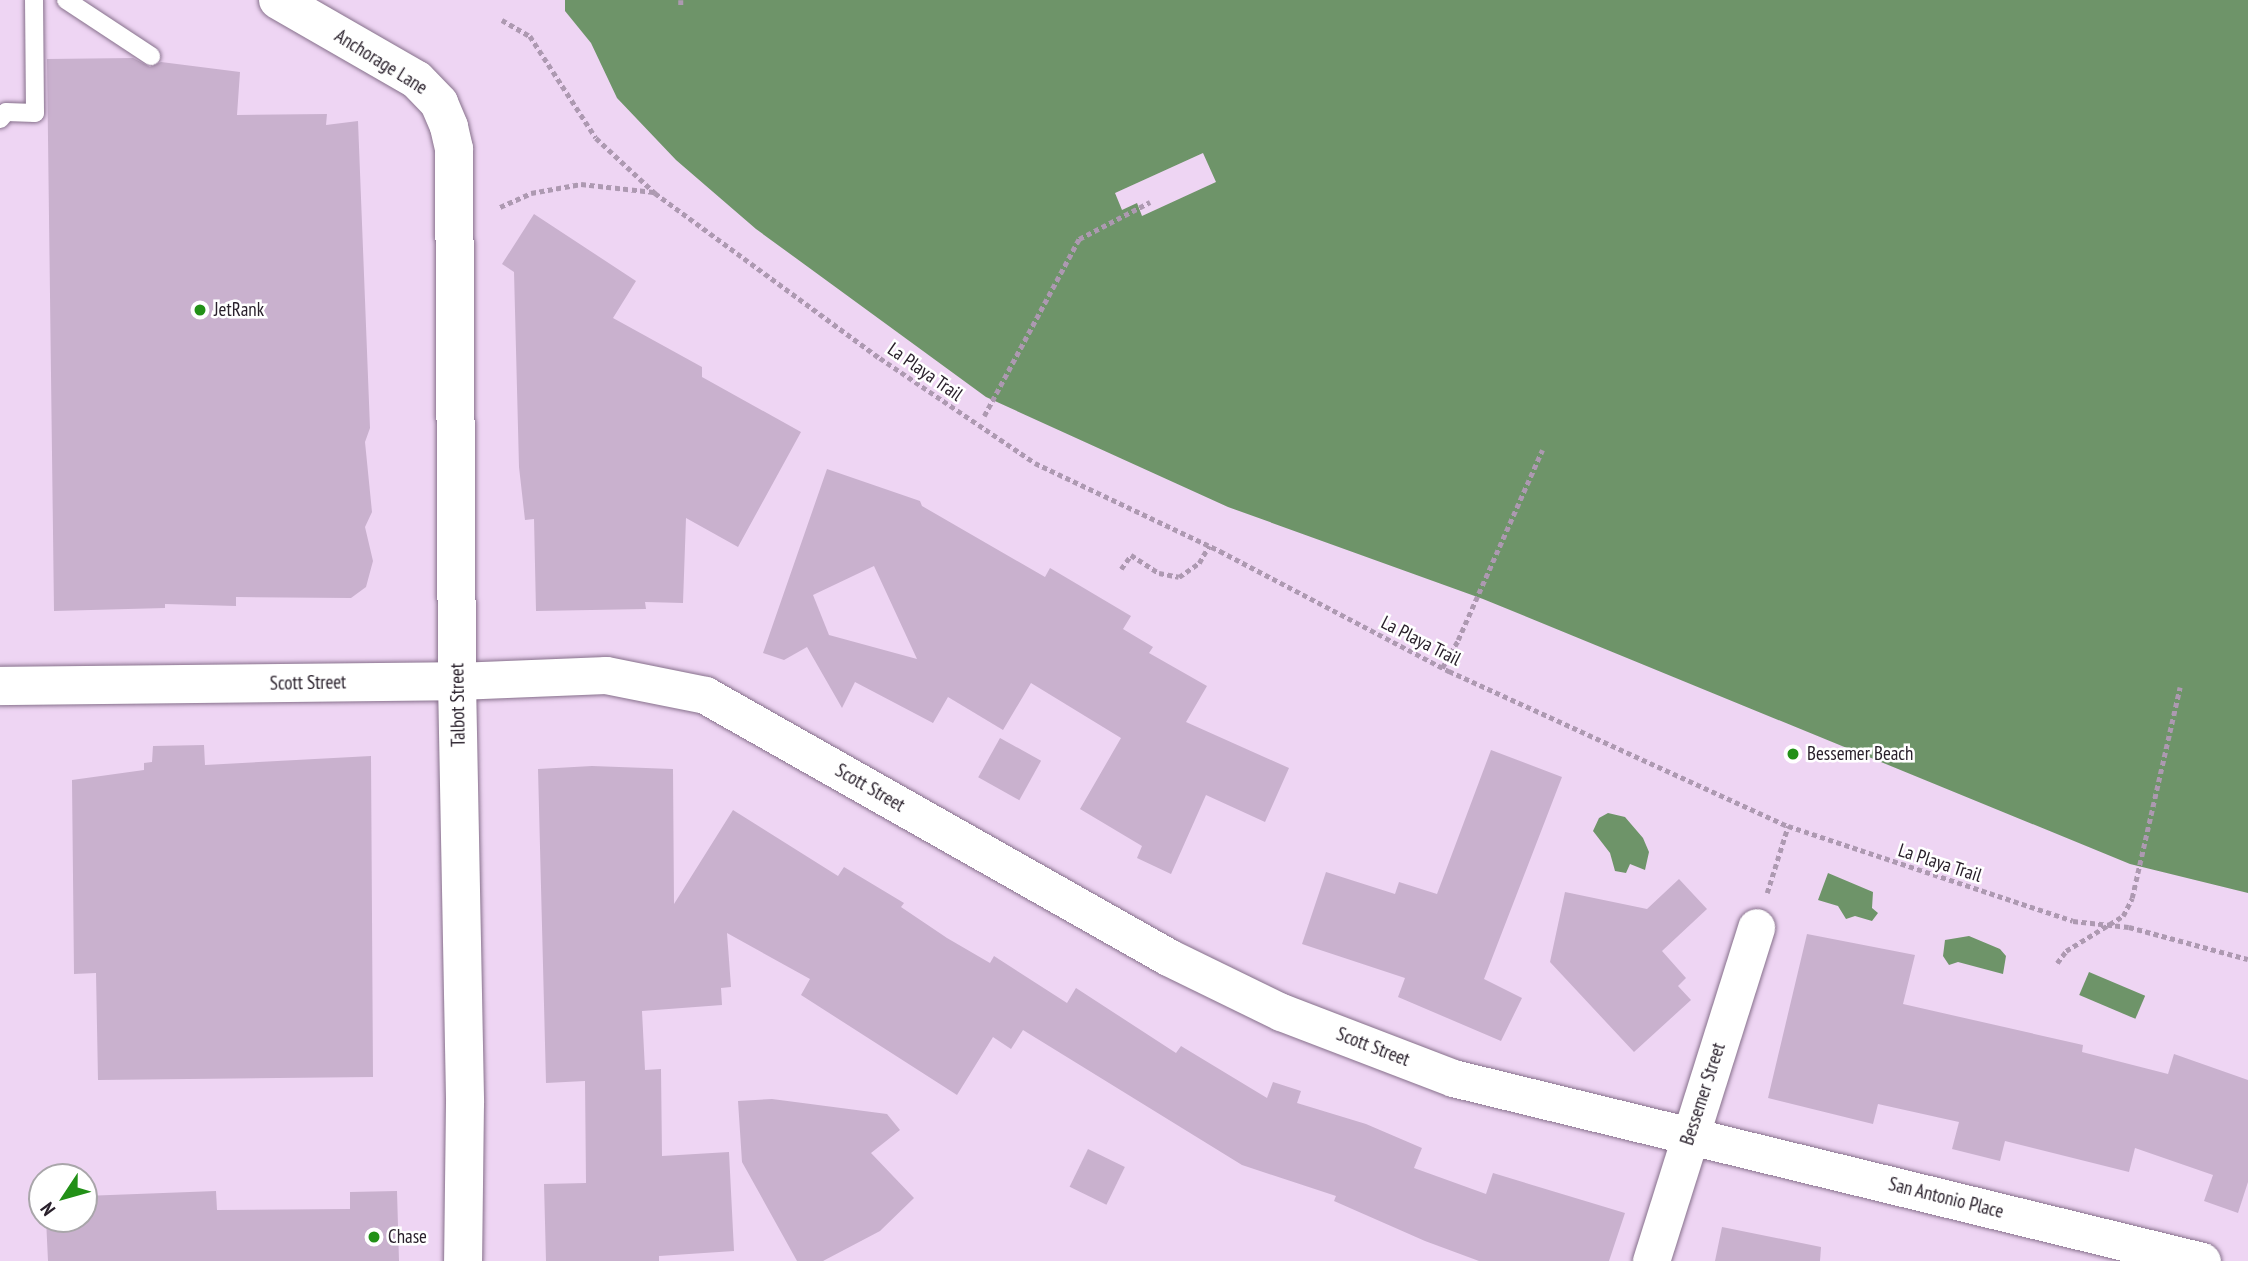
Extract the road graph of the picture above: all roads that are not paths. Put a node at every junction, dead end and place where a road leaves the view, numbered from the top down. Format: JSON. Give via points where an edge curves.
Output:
{"nodes":[{"id":1,"x":34,"y":0,"type":"edge"},
{"id":2,"x":66,"y":0,"type":"edge"},
{"id":3,"x":278,"y":0,"type":"edge"},
{"id":4,"x":151,"y":55,"type":"dead end"},
{"id":5,"x":0,"y":119,"type":"edge"},
{"id":6,"x":454,"y":149,"type":"joint"},
{"id":7,"x":457,"y":681,"type":"junction"},
{"id":8,"x":0,"y":686,"type":"edge"},
{"id":9,"x":1756,"y":927,"type":"road end"},
{"id":10,"x":1690,"y":1135,"type":"junction"},
{"id":11,"x":463,"y":1261,"type":"edge"},
{"id":12,"x":1651,"y":1261,"type":"edge"},
{"id":13,"x":2202,"y":1261,"type":"edge"}],
"edges":[{"from":1,"to":5,"type":"lane","via":[[35,113],[6,112]]},
{"from":2,"to":4,"type":"lane"},
{"from":3,"to":6,"type":"main road","name":"Anchorage Lane","via":[[416,80],[439,103]]},
{"from":6,"to":7,"type":"main road","name":"Talbot Street"},
{"from":7,"to":8,"type":"main road","name":"Scott Street"},
{"from":7,"to":10,"type":"street","name":"Scott Street","via":[[606,675],[705,695],[1168,957],[1281,1012],[1453,1078]]},
{"from":7,"to":11,"type":"main road","name":"Talbot Street","via":[[465,1103]]},
{"from":9,"to":10,"type":"street","name":"Bessemer Street"},
{"from":10,"to":12,"type":"street","name":"Bessemer Street"},
{"from":10,"to":13,"type":"street","name":"San Antonio Place"}]}
